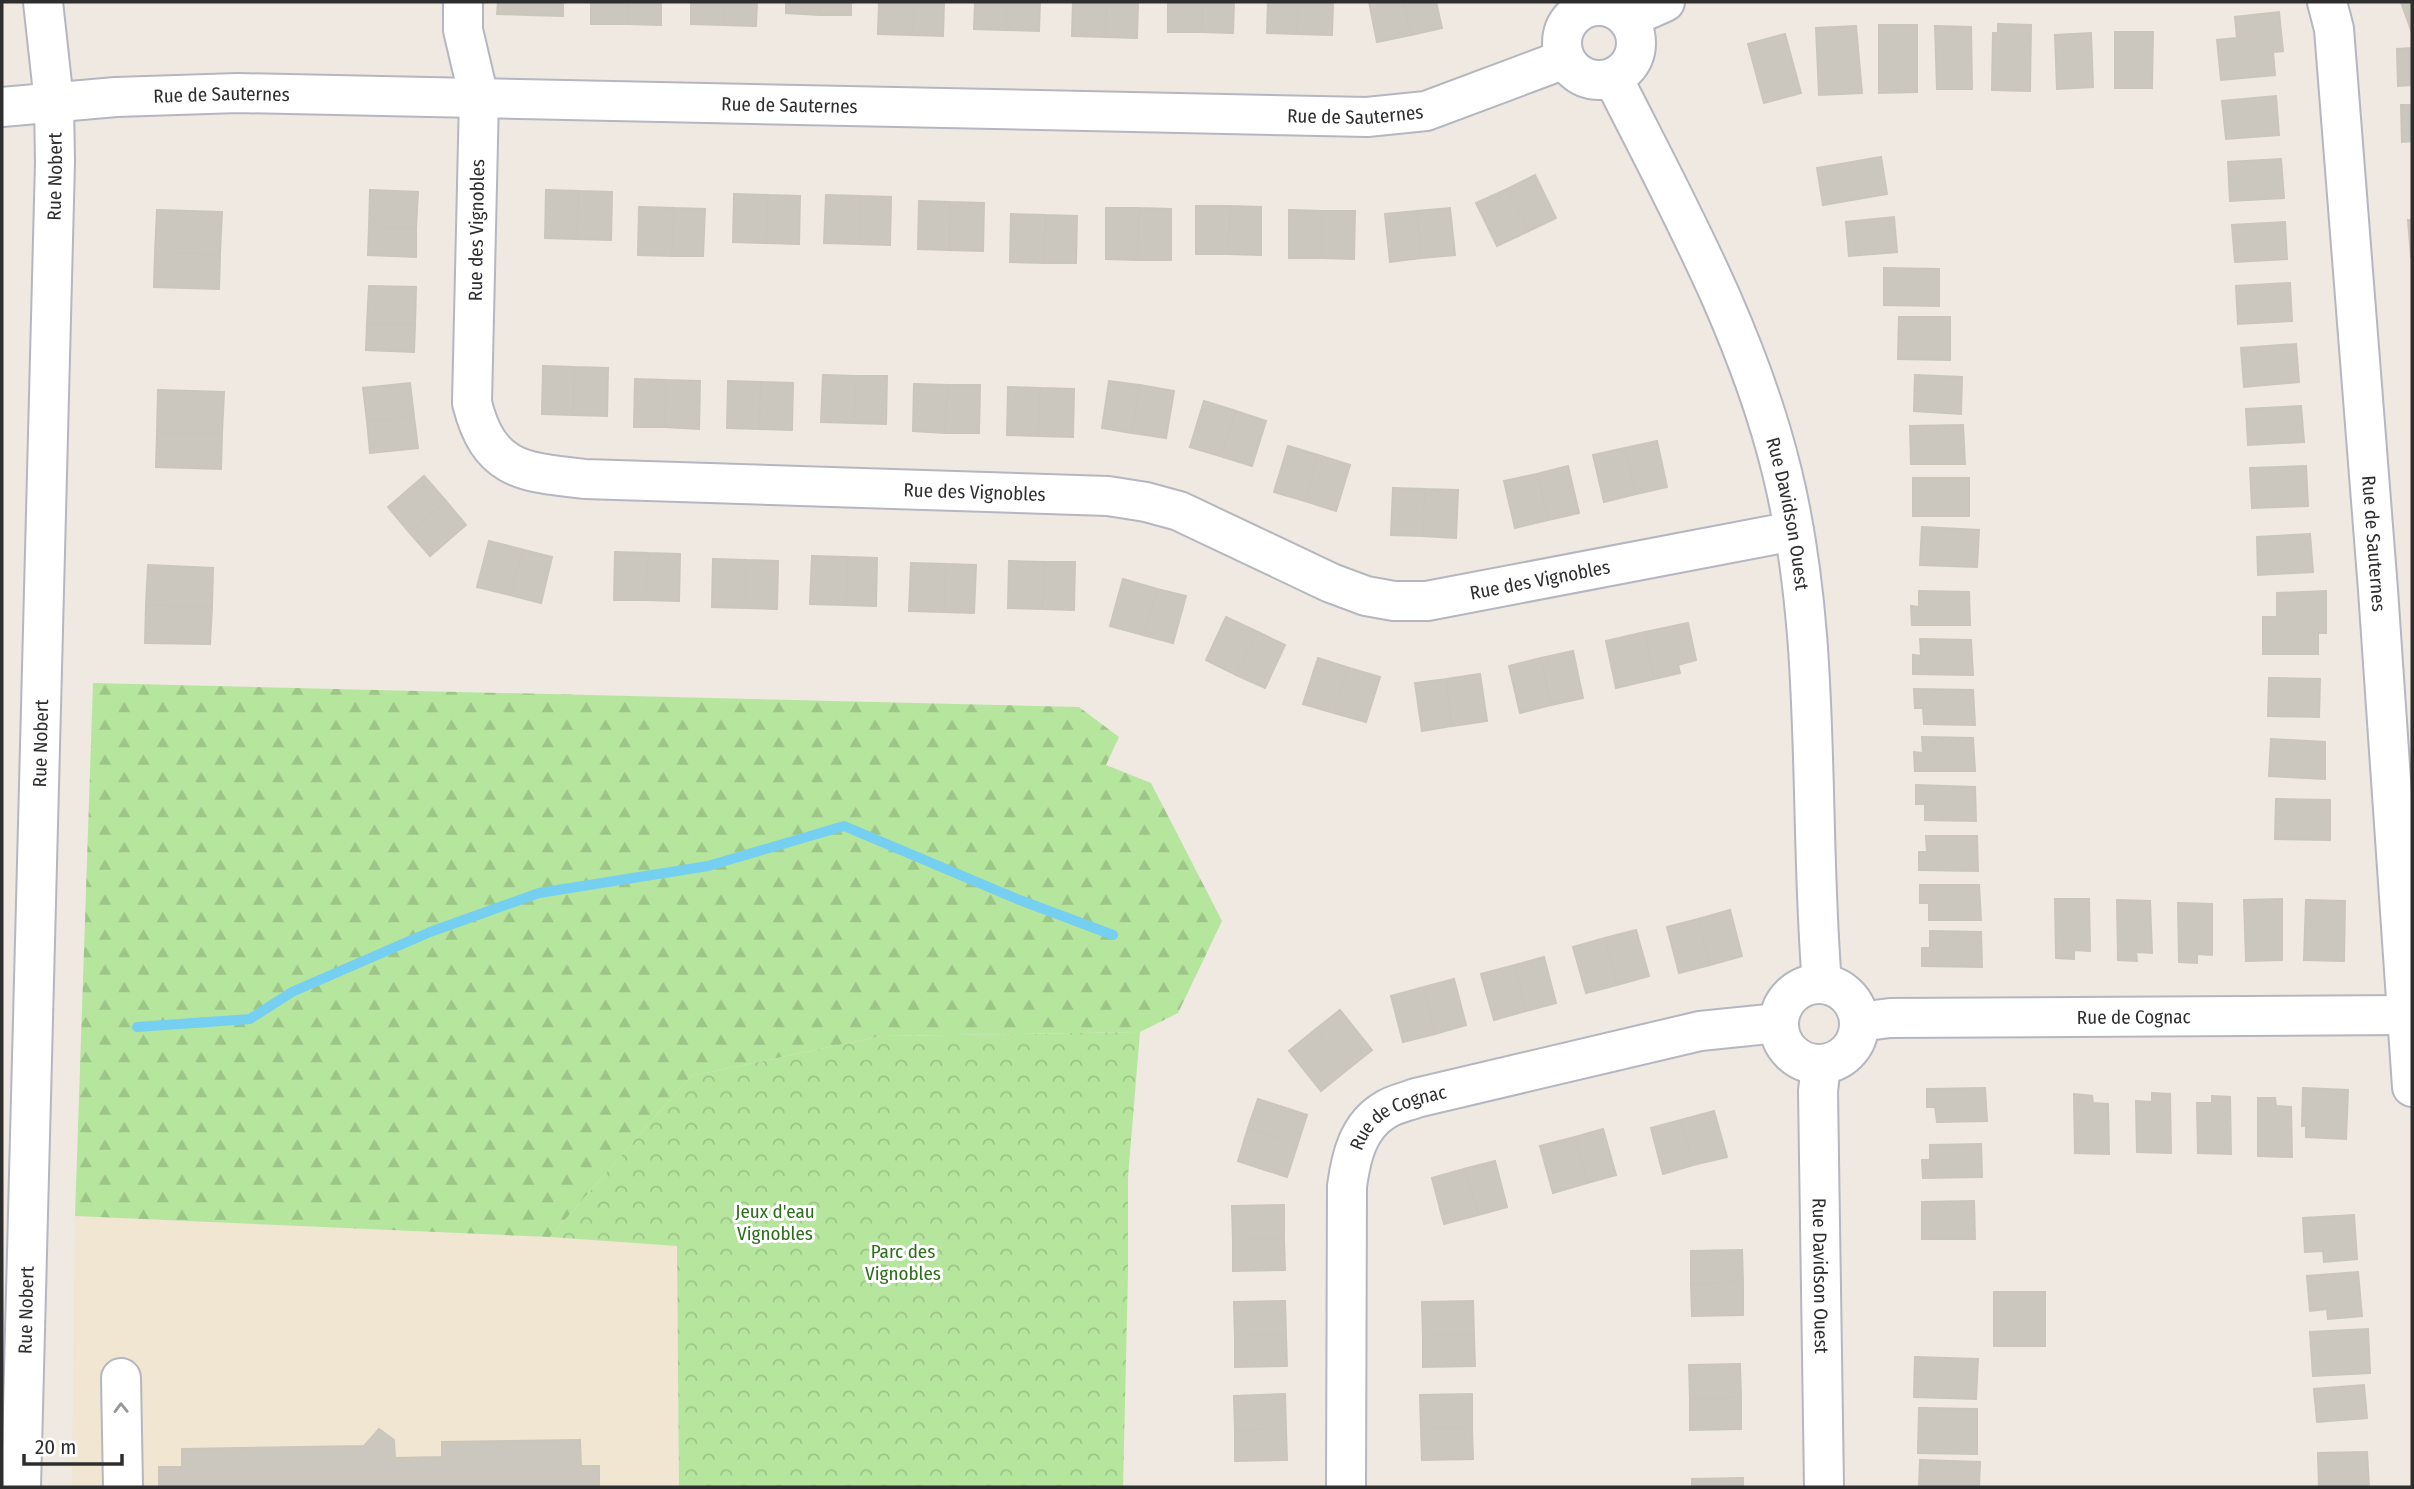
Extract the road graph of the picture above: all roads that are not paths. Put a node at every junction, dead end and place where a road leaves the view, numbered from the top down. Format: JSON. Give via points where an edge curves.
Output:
{"nodes":[{"id":1,"x":43,"y":2,"type":"edge"},
{"id":2,"x":463,"y":2,"type":"edge"},
{"id":3,"x":1665,"y":2,"type":"edge"},
{"id":4,"x":2327,"y":2,"type":"edge"},
{"id":5,"x":1575,"y":7,"type":"edge"},
{"id":6,"x":1627,"y":19,"type":"junction"},
{"id":7,"x":1565,"y":59,"type":"junction"},
{"id":8,"x":1613,"y":78,"type":"junction"},
{"id":9,"x":479,"y":98,"type":"junction"},
{"id":10,"x":54,"y":102,"type":"junction"},
{"id":11,"x":2,"y":107,"type":"edge"},
{"id":12,"x":1794,"y":531,"type":"junction"},
{"id":13,"x":1822,"y":984,"type":"junction"},
{"id":14,"x":2407,"y":1015,"type":"junction"},
{"id":15,"x":1859,"y":1022,"type":"junction"},
{"id":16,"x":1779,"y":1023,"type":"junction"},
{"id":17,"x":1821,"y":1064,"type":"junction"},
{"id":18,"x":2412,"y":1087,"type":"edge"},
{"id":19,"x":121,"y":1378,"type":"dead end"},
{"id":20,"x":13,"y":1379,"type":"edge"},
{"id":21,"x":21,"y":1487,"type":"edge"},
{"id":22,"x":123,"y":1487,"type":"edge"},
{"id":23,"x":1346,"y":1487,"type":"edge"},
{"id":24,"x":1824,"y":1487,"type":"edge"}],
"edges":[{"from":1,"to":10,"type":"street","name":"Rue Nobert"},
{"from":2,"to":9,"type":"street","name":"Rue des Vignobles","via":[[463,30]]},
{"from":3,"to":6,"type":"street"},
{"from":4,"to":14,"type":"street","name":"Rue de Sauternes","via":[[2334,29]]},
{"from":5,"to":6,"type":"street","via":[[1604,6]]},
{"from":5,"to":7,"type":"street","via":[[1563,34]]},
{"from":6,"to":8,"type":"street","via":[[1635,35],[1635,52],[1628,68]]},
{"from":7,"to":8,"type":"street","via":[[1585,79]]},
{"from":7,"to":9,"type":"street","name":"Rue de Sauternes","via":[[1426,111],[1367,117]]},
{"from":8,"to":12,"type":"street","name":"Rue Davidson Ouest","via":[[1723,299],[1768,418]]},
{"from":9,"to":10,"type":"street","name":"Rue de Sauternes","via":[[238,93]]},
{"from":9,"to":12,"type":"street","name":"Rue des Vignobles","via":[[472,403],[489,447],[524,470],[585,479],[1108,496],[1179,511],[1331,583],[1394,601],[1427,601]]},
{"from":10,"to":11,"type":"street","name":"Rue de Sauternes"},
{"from":10,"to":20,"type":"street","name":"Rue Nobert","via":[[52,286]]},
{"from":12,"to":13,"type":"street","name":"Rue Davidson Ouest","via":[[1809,668]]},
{"from":13,"to":15,"type":"street","via":[[1840,990],[1853,1004]]},
{"from":13,"to":16,"type":"street","via":[[1797,990],[1787,999]]},
{"from":14,"to":15,"type":"street","name":"Rue de Cognac","via":[[1890,1018]]},
{"from":14,"to":18,"type":"street","name":"Rue de Sauternes"},
{"from":15,"to":17,"type":"street","via":[[1849,1051],[1837,1061]]},
{"from":16,"to":17,"type":"street","via":[[1782,1040],[1791,1053],[1805,1062]]},
{"from":16,"to":23,"type":"street","name":"Rue de Cognac","via":[[1700,1031],[1416,1098],[1385,1110],[1365,1127],[1351,1156],[1347,1186]]},
{"from":17,"to":24,"type":"street","name":"Rue Davidson Ouest"},
{"from":22,"to":19,"type":"street","one_way":true},
{"from":20,"to":21,"type":"street","name":"Rue Nobert"}]}
